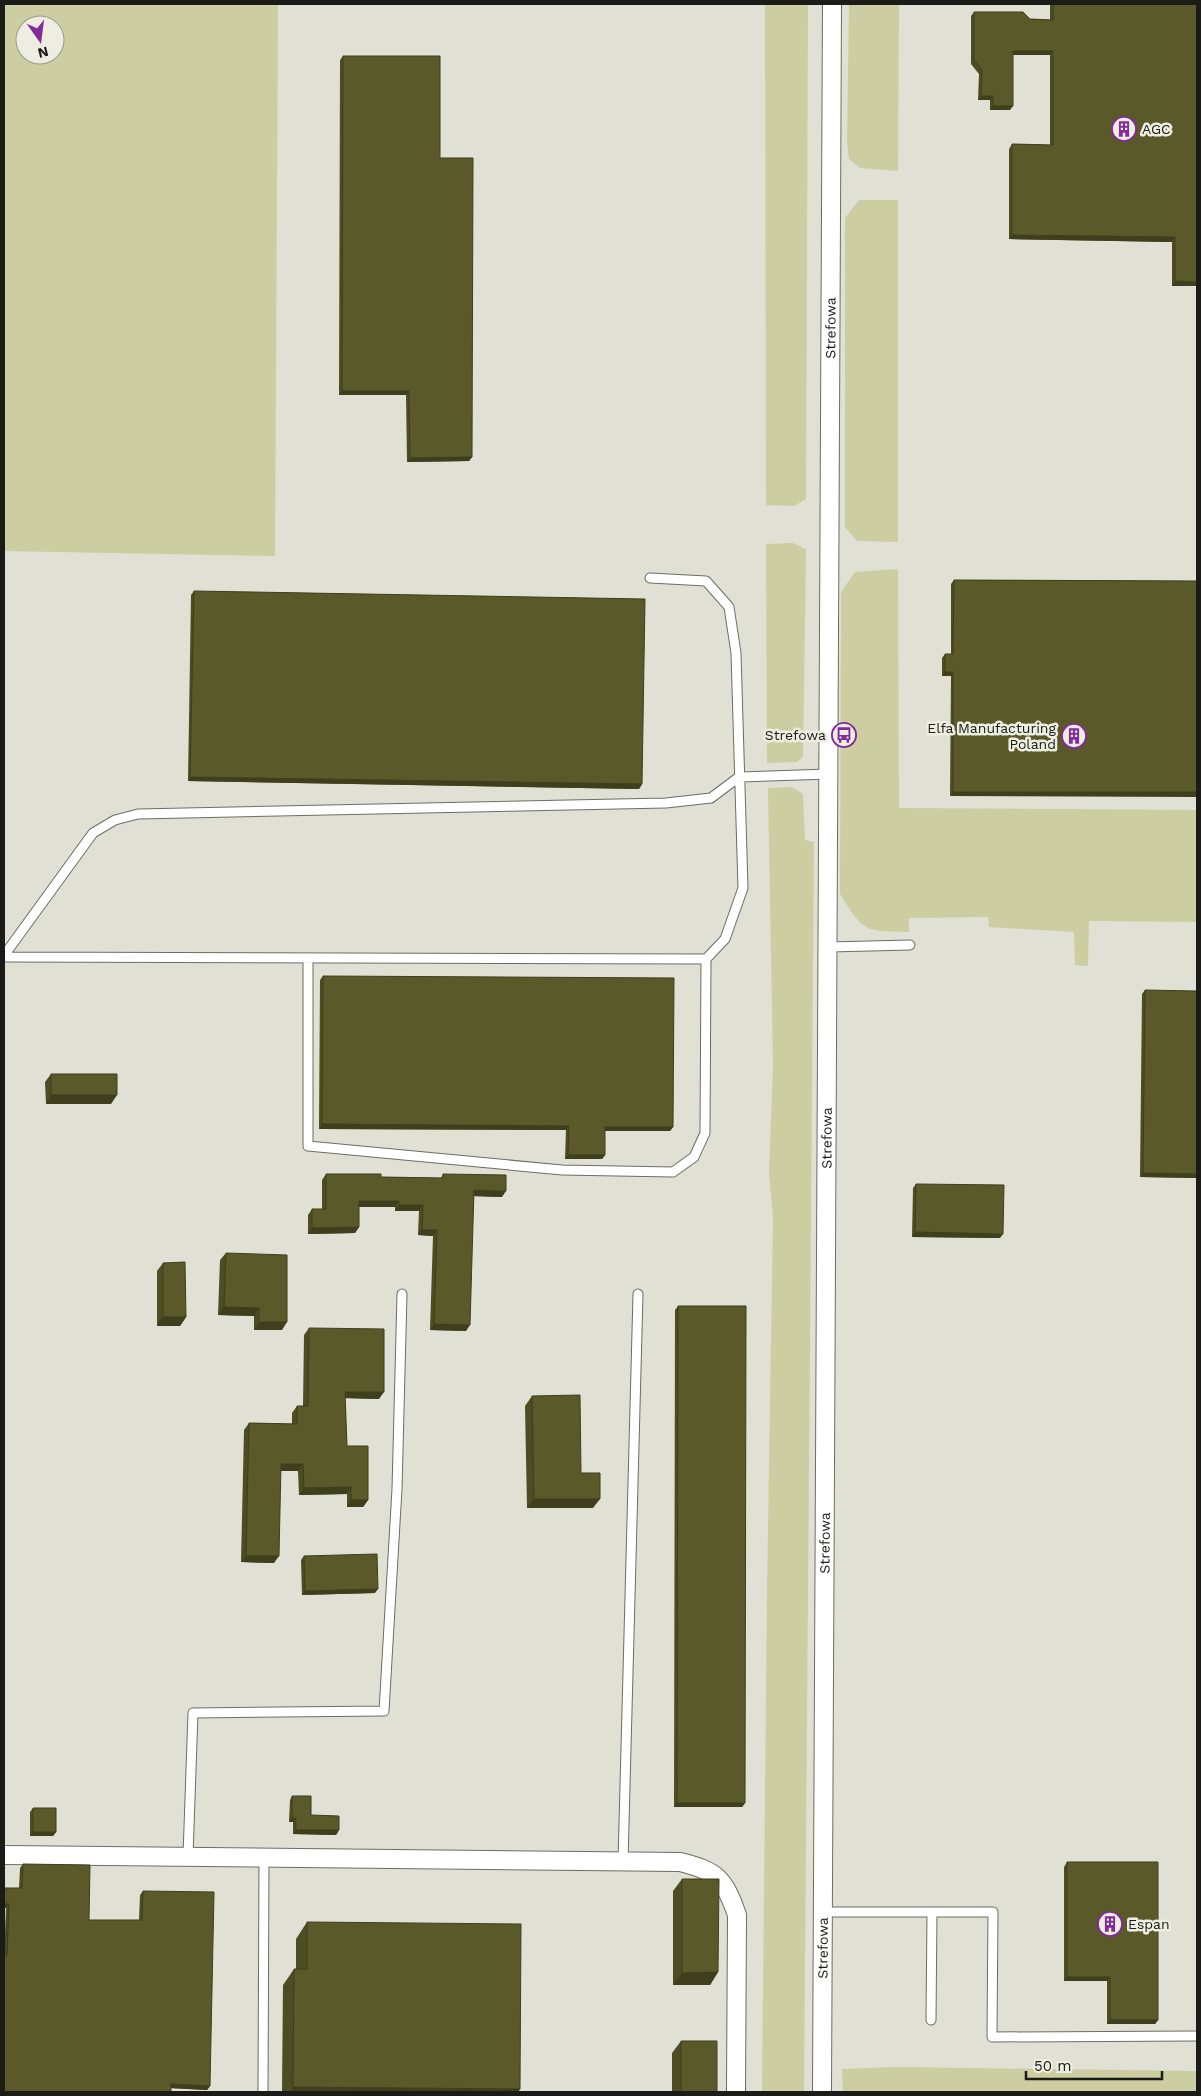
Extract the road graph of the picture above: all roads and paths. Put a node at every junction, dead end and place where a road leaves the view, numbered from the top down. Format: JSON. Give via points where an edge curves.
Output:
{"nodes":[{"id":1,"x":832,"y":4,"type":"edge"},
{"id":2,"x":650,"y":578,"type":"dead end"},
{"id":3,"x":829,"y":774,"type":"junction"},
{"id":4,"x":739,"y":777,"type":"junction"},
{"id":5,"x":910,"y":945,"type":"dead end"},
{"id":6,"x":829,"y":947,"type":"junction"},
{"id":7,"x":6,"y":957,"type":"edge"},
{"id":8,"x":308,"y":958,"type":"junction"},
{"id":9,"x":706,"y":959,"type":"junction"},
{"id":10,"x":402,"y":1294,"type":"dead end"},
{"id":11,"x":638,"y":1294,"type":"dead end"},
{"id":12,"x":4,"y":1855,"type":"edge"},
{"id":13,"x":188,"y":1856,"type":"junction"},
{"id":14,"x":264,"y":1857,"type":"junction"},
{"id":15,"x":623,"y":1862,"type":"junction"},
{"id":16,"x":823,"y":1912,"type":"junction"},
{"id":17,"x":932,"y":1912,"type":"junction"},
{"id":18,"x":931,"y":2020,"type":"dead end"},
{"id":19,"x":1197,"y":2036,"type":"edge"},
{"id":20,"x":263,"y":2092,"type":"edge"},
{"id":21,"x":736,"y":2092,"type":"edge"},
{"id":22,"x":822,"y":2092,"type":"edge"}],
"edges":[{"from":1,"to":3,"type":"street","name":"Strefowa"},
{"from":2,"to":4,"type":"lane","via":[[706,581],[729,607],[736,653]]},
{"from":3,"to":4,"type":"lane"},
{"from":3,"to":6,"type":"street","name":"Strefowa"},
{"from":4,"to":7,"type":"lane","via":[[711,798],[666,803],[138,814],[115,820],[93,833]]},
{"from":4,"to":9,"type":"lane","via":[[743,888],[725,939]]},
{"from":5,"to":6,"type":"lane"},
{"from":6,"to":16,"type":"street","name":"Strefowa"},
{"from":7,"to":8,"type":"lane"},
{"from":8,"to":9,"type":"lane"},
{"from":8,"to":9,"type":"lane","via":[[308,1146],[562,1170],[673,1172],[694,1157],[705,1133]]},
{"from":10,"to":13,"type":"lane","via":[[398,1489],[384,1711],[192,1713]]},
{"from":11,"to":15,"type":"lane"},
{"from":12,"to":13,"type":"street"},
{"from":13,"to":14,"type":"street"},
{"from":14,"to":15,"type":"street"},
{"from":14,"to":20,"type":"lane"},
{"from":15,"to":21,"type":"street","via":[[680,1862],[705,1868],[721,1880],[730,1896],[737,1915]]},
{"from":16,"to":17,"type":"lane"},
{"from":16,"to":22,"type":"street","name":"Strefowa"},
{"from":17,"to":18,"type":"lane"},
{"from":17,"to":19,"type":"lane","via":[[993,1912],[992,2036]]}]}
